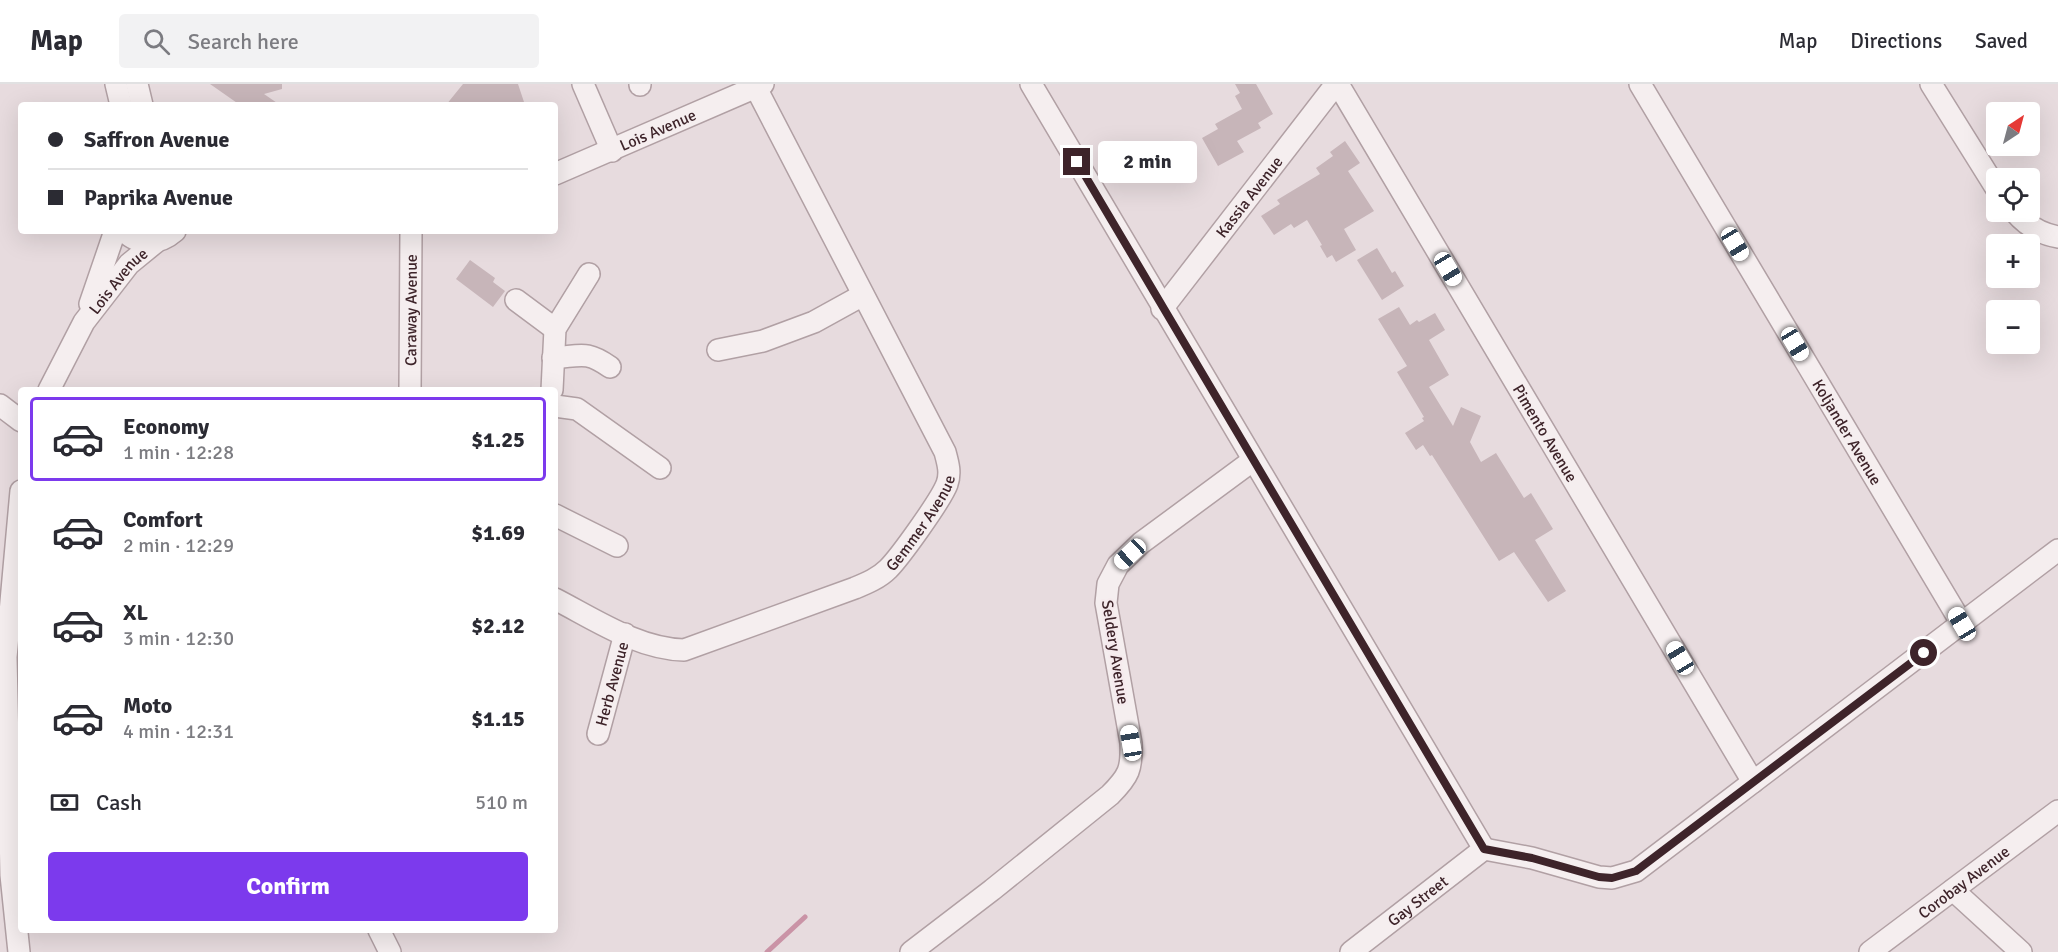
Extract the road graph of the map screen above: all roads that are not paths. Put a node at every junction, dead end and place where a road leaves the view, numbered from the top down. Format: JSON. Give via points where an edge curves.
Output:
{"nodes":[{"id":1,"x":116,"y":84,"type":"edge"},
{"id":2,"x":137,"y":84,"type":"edge"},
{"id":3,"x":583,"y":84,"type":"edge"},
{"id":4,"x":1031,"y":84,"type":"edge"},
{"id":5,"x":1337,"y":84,"type":"edge"},
{"id":6,"x":1640,"y":84,"type":"edge"},
{"id":7,"x":1931,"y":84,"type":"edge"},
{"id":8,"x":757,"y":85,"type":"edge"},
{"id":9,"x":120,"y":102,"type":"edge"},
{"id":10,"x":141,"y":102,"type":"edge"},
{"id":11,"x":612,"y":151,"type":"junction"},
{"id":12,"x":1986,"y":172,"type":"edge"},
{"id":13,"x":558,"y":173,"type":"edge"},
{"id":14,"x":2025,"y":222,"type":"edge"},
{"id":15,"x":114,"y":234,"type":"edge"},
{"id":16,"x":128,"y":234,"type":"edge"},
{"id":17,"x":171,"y":234,"type":"edge"},
{"id":18,"x":411,"y":234,"type":"edge"},
{"id":19,"x":2058,"y":237,"type":"edge"},
{"id":20,"x":156,"y":242,"type":"junction"},
{"id":21,"x":589,"y":273,"type":"dead end"},
{"id":22,"x":863,"y":295,"type":"junction"},
{"id":23,"x":516,"y":300,"type":"dead end"},
{"id":24,"x":1162,"y":309,"type":"junction"},
{"id":25,"x":84,"y":322,"type":"junction"},
{"id":26,"x":555,"y":328,"type":"junction"},
{"id":27,"x":718,"y":350,"type":"dead end"},
{"id":28,"x":554,"y":358,"type":"junction"},
{"id":29,"x":610,"y":367,"type":"dead end"},
{"id":30,"x":51,"y":387,"type":"edge"},
{"id":31,"x":410,"y":387,"type":"edge"},
{"id":32,"x":552,"y":387,"type":"edge"},
{"id":33,"x":0,"y":405,"type":"edge"},
{"id":34,"x":558,"y":406,"type":"edge"},
{"id":35,"x":18,"y":419,"type":"edge"},
{"id":36,"x":1252,"y":461,"type":"junction"},
{"id":37,"x":660,"y":468,"type":"dead end"},
{"id":38,"x":558,"y":516,"type":"edge"},
{"id":39,"x":18,"y":518,"type":"edge"},
{"id":40,"x":617,"y":546,"type":"dead end"},
{"id":41,"x":2058,"y":550,"type":"edge"},
{"id":42,"x":558,"y":600,"type":"edge"},
{"id":43,"x":1962,"y":624,"type":"junction"},
{"id":44,"x":625,"y":634,"type":"junction"},
{"id":45,"x":3,"y":656,"type":"edge"},
{"id":46,"x":598,"y":734,"type":"dead end"},
{"id":47,"x":1754,"y":782,"type":"junction"},
{"id":48,"x":2058,"y":811,"type":"edge"},
{"id":49,"x":1484,"y":849,"type":"junction"},
{"id":50,"x":1953,"y":890,"type":"junction"},
{"id":51,"x":380,"y":933,"type":"edge"},
{"id":52,"x":19,"y":952,"type":"edge"},
{"id":53,"x":390,"y":952,"type":"edge"},
{"id":54,"x":910,"y":952,"type":"edge"},
{"id":55,"x":1351,"y":952,"type":"edge"},
{"id":56,"x":1870,"y":952,"type":"edge"},
{"id":57,"x":2021,"y":952,"type":"edge"}],
"edges":[{"from":1,"to":9,"type":"street"},
{"from":2,"to":10,"type":"street"},
{"from":3,"to":11,"type":"street"},
{"from":4,"to":24,"type":"street"},
{"from":5,"to":24,"type":"street","name":"Kassia Avenue"},
{"from":5,"to":47,"type":"street","name":"Pimento Avenue"},
{"from":6,"to":43,"type":"street","name":"Koljander Avenue"},
{"from":7,"to":12,"type":"street"},
{"from":8,"to":11,"type":"street","name":"Lois Avenue"},
{"from":8,"to":22,"type":"street","name":"Gemmer Avenue"},
{"from":11,"to":13,"type":"street","name":"Lois Avenue"},
{"from":14,"to":19,"type":"street"},
{"from":15,"to":25,"type":"street","name":"Lois Avenue"},
{"from":16,"to":20,"type":"street","via":[[146,243]]},
{"from":17,"to":20,"type":"street","name":"Lois Avenue"},
{"from":18,"to":31,"type":"street","name":"Caraway Avenue"},
{"from":20,"to":25,"type":"street","name":"Lois Avenue","via":[[129,264]]},
{"from":21,"to":26,"type":"street"},
{"from":22,"to":27,"type":"street","via":[[814,322],[763,341]]},
{"from":22,"to":44,"type":"street","name":"Gemmer Avenue","via":[[945,452],[950,469],[947,485],[898,558],[876,579],[684,650],[664,649]]},
{"from":23,"to":26,"type":"street"},
{"from":24,"to":36,"type":"street"},
{"from":25,"to":30,"type":"street","name":"Lois Avenue"},
{"from":26,"to":28,"type":"street"},
{"from":28,"to":29,"type":"street","via":[[589,355]]},
{"from":28,"to":32,"type":"street"},
{"from":33,"to":35,"type":"street"},
{"from":34,"to":37,"type":"street","via":[[577,409]]},
{"from":36,"to":49,"type":"street"},
{"from":36,"to":54,"type":"street","name":"Seldery Avenue","via":[[1142,543],[1118,565],[1108,584],[1106,603],[1131,743],[1132,763],[1125,780]]},
{"from":38,"to":40,"type":"street"},
{"from":39,"to":45,"type":"street"},
{"from":41,"to":43,"type":"street"},
{"from":42,"to":44,"type":"street","name":"Gemmer Avenue"},
{"from":43,"to":47,"type":"street"},
{"from":44,"to":46,"type":"street","name":"Herb Avenue"},
{"from":45,"to":52,"type":"street","via":[[11,875]]},
{"from":47,"to":49,"type":"street","via":[[1636,871],[1620,877],[1599,877]]},
{"from":48,"to":50,"type":"street","name":"Corobay Avenue"},
{"from":49,"to":55,"type":"street","name":"Gay Street"},
{"from":50,"to":56,"type":"street","name":"Corobay Avenue"},
{"from":50,"to":57,"type":"street"},
{"from":51,"to":53,"type":"street"}]}
